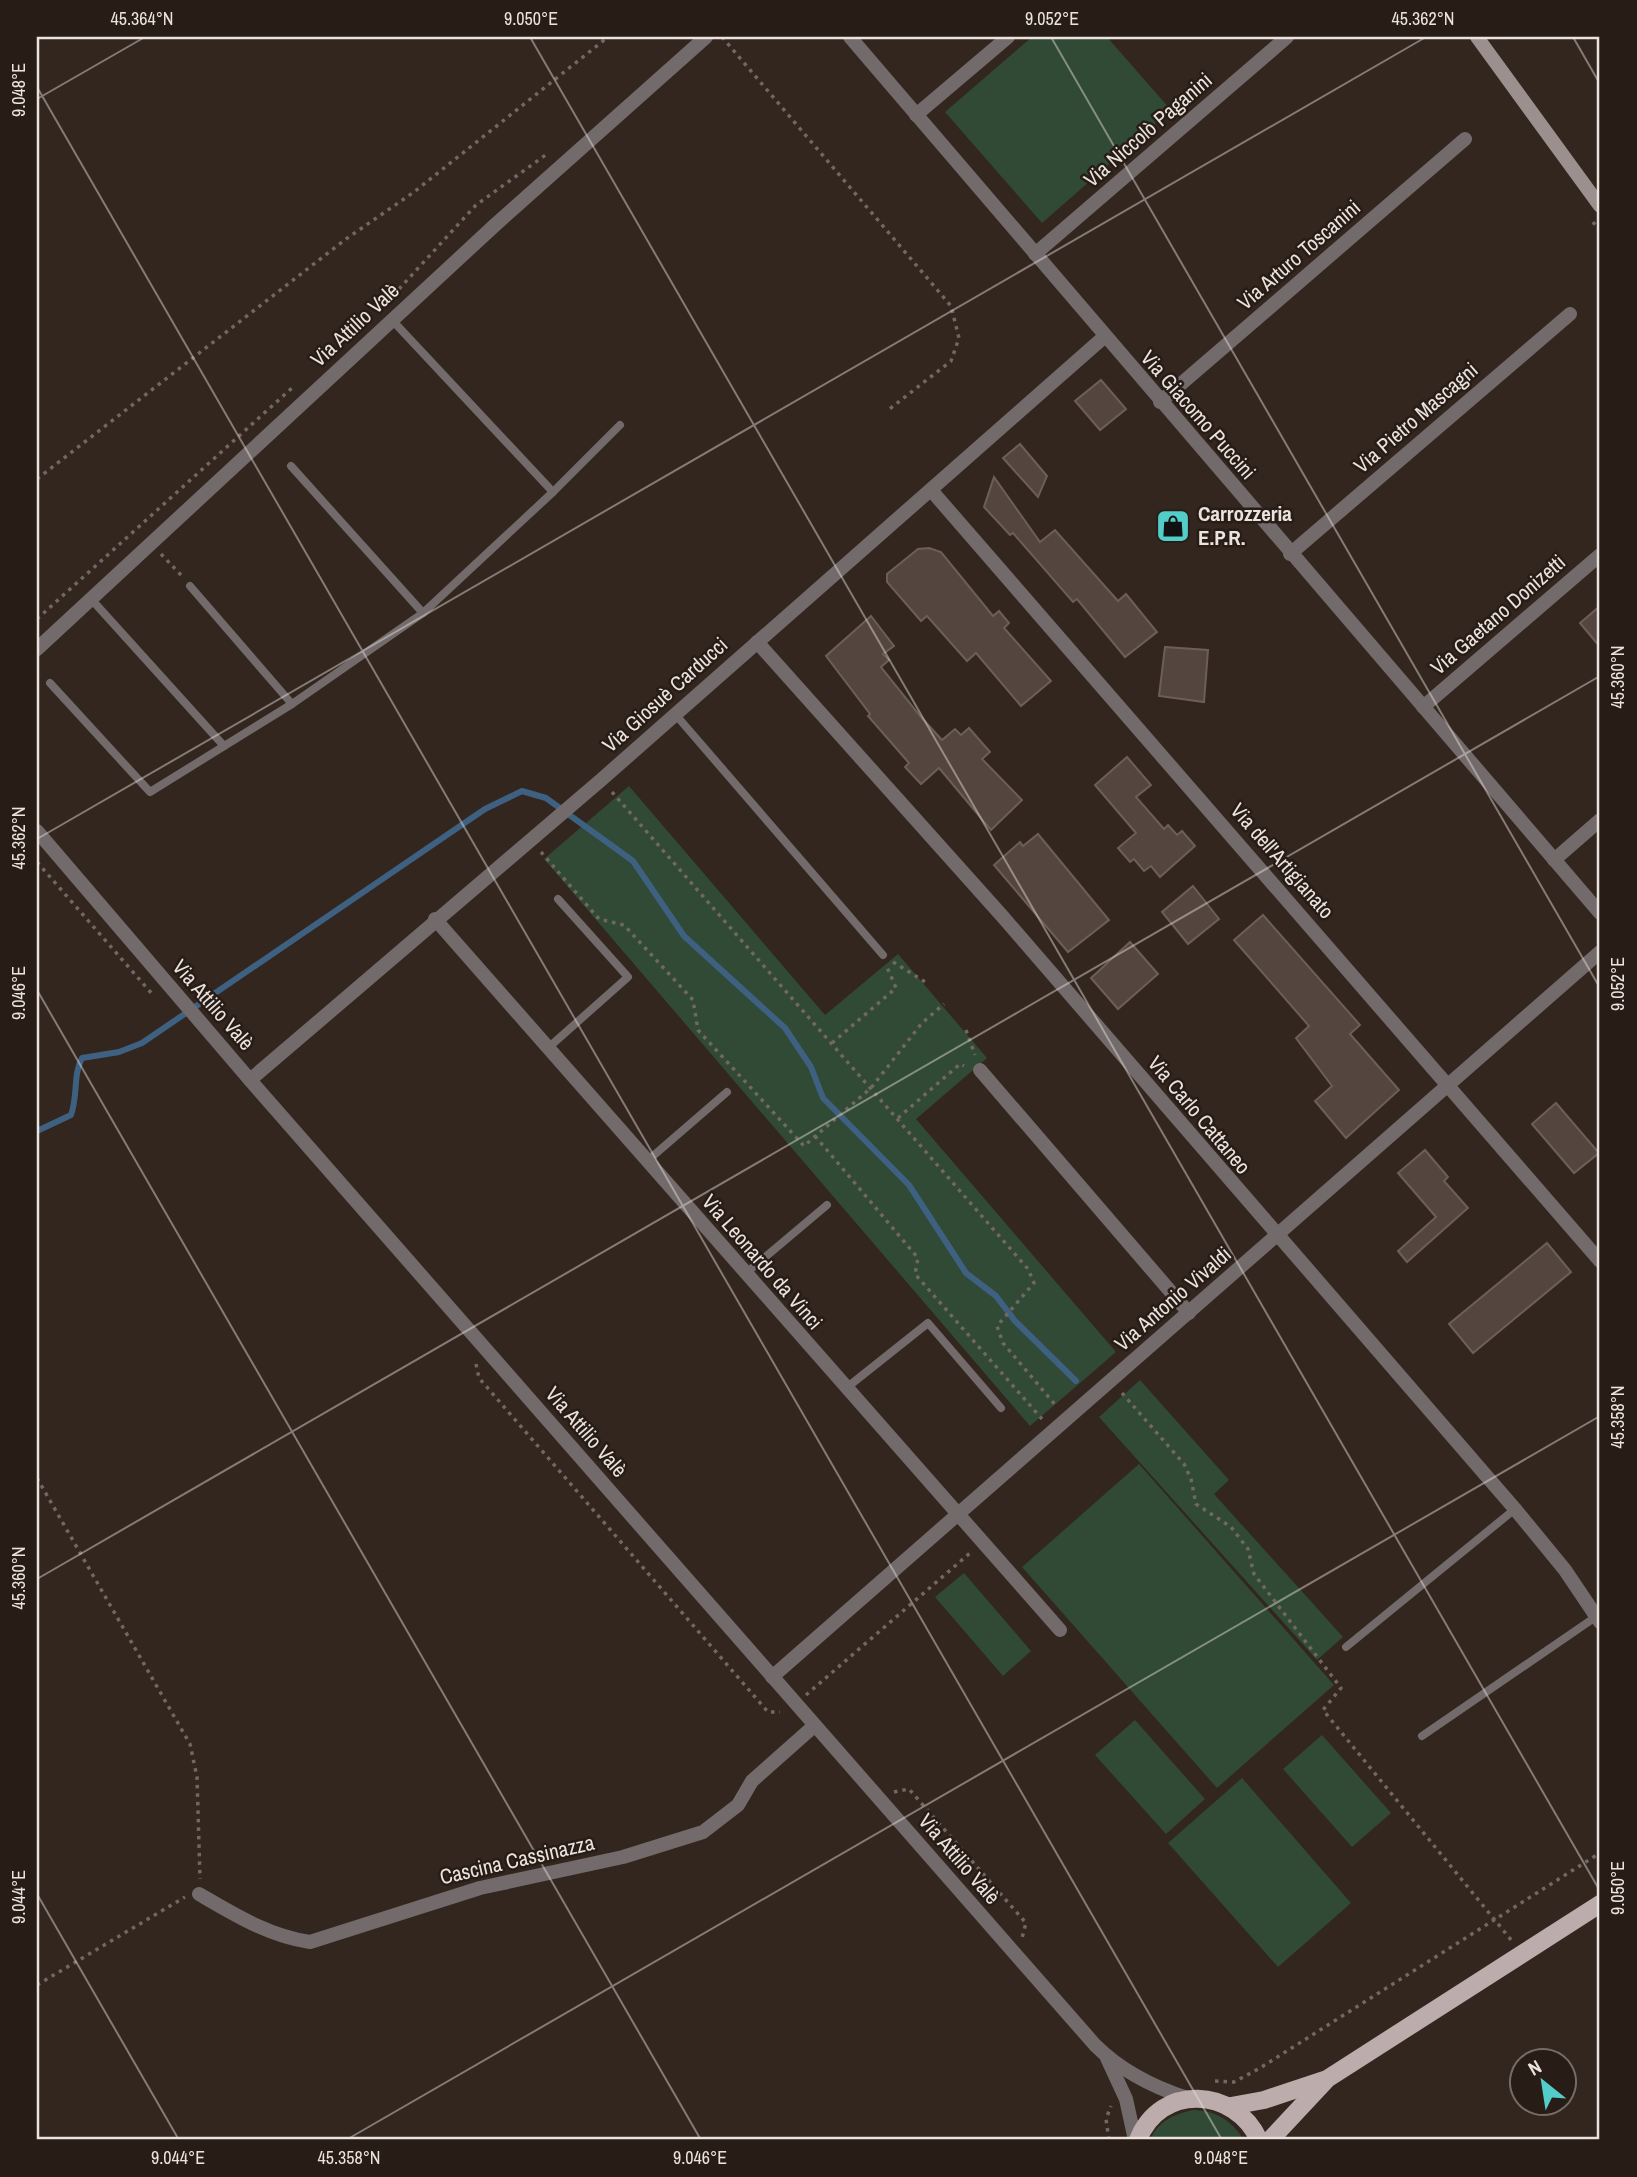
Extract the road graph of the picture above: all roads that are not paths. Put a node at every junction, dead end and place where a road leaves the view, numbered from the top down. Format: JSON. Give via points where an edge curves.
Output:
{"nodes":[{"id":1,"x":706,"y":37,"type":"edge"},
{"id":2,"x":850,"y":37,"type":"edge"},
{"id":3,"x":1008,"y":37,"type":"edge"},
{"id":4,"x":1287,"y":37,"type":"edge"},
{"id":5,"x":1477,"y":37,"type":"edge"},
{"id":6,"x":916,"y":115,"type":"junction"},
{"id":7,"x":1465,"y":139,"type":"dead end"},
{"id":8,"x":1600,"y":206,"type":"edge"},
{"id":9,"x":1035,"y":254,"type":"junction"},
{"id":10,"x":1570,"y":314,"type":"dead end"},
{"id":11,"x":392,"y":320,"type":"junction"},
{"id":12,"x":1104,"y":337,"type":"junction"},
{"id":13,"x":1160,"y":402,"type":"junction"},
{"id":14,"x":620,"y":425,"type":"dead end"},
{"id":15,"x":291,"y":466,"type":"dead end"},
{"id":16,"x":931,"y":490,"type":"junction"},
{"id":17,"x":553,"y":492,"type":"junction"},
{"id":18,"x":1290,"y":554,"type":"junction"},
{"id":19,"x":1600,"y":555,"type":"edge"},
{"id":20,"x":190,"y":586,"type":"road end"},
{"id":21,"x":92,"y":600,"type":"junction"},
{"id":22,"x":423,"y":612,"type":"junction"},
{"id":23,"x":757,"y":642,"type":"junction"},
{"id":24,"x":37,"y":649,"type":"edge"},
{"id":25,"x":50,"y":684,"type":"dead end"},
{"id":26,"x":292,"y":704,"type":"junction"},
{"id":27,"x":1423,"y":706,"type":"junction"},
{"id":28,"x":675,"y":714,"type":"junction"},
{"id":29,"x":224,"y":746,"type":"junction"},
{"id":30,"x":1600,"y":820,"type":"edge"},
{"id":31,"x":37,"y":831,"type":"edge"},
{"id":32,"x":1554,"y":860,"type":"junction"},
{"id":33,"x":558,"y":899,"type":"dead end"},
{"id":34,"x":1600,"y":913,"type":"edge"},
{"id":35,"x":435,"y":919,"type":"junction"},
{"id":36,"x":1600,"y":952,"type":"edge"},
{"id":37,"x":883,"y":955,"type":"road end"},
{"id":38,"x":548,"y":1048,"type":"junction"},
{"id":39,"x":980,"y":1070,"type":"road end"},
{"id":40,"x":250,"y":1080,"type":"junction"},
{"id":41,"x":1449,"y":1085,"type":"junction"},
{"id":42,"x":727,"y":1092,"type":"dead end"},
{"id":43,"x":646,"y":1161,"type":"junction"},
{"id":44,"x":827,"y":1205,"type":"dead end"},
{"id":45,"x":1276,"y":1236,"type":"junction"},
{"id":46,"x":1600,"y":1261,"type":"edge"},
{"id":47,"x":745,"y":1274,"type":"junction"},
{"id":48,"x":1189,"y":1313,"type":"junction"},
{"id":49,"x":845,"y":1389,"type":"junction"},
{"id":50,"x":1001,"y":1408,"type":"dead end"},
{"id":51,"x":1515,"y":1509,"type":"junction"},
{"id":52,"x":957,"y":1516,"type":"junction"},
{"id":53,"x":1598,"y":1619,"type":"edge"},
{"id":54,"x":1060,"y":1630,"type":"dead end"},
{"id":55,"x":1346,"y":1647,"type":"dead end"},
{"id":56,"x":772,"y":1677,"type":"junction"},
{"id":57,"x":814,"y":1726,"type":"junction"},
{"id":58,"x":1422,"y":1736,"type":"dead end"},
{"id":59,"x":199,"y":1894,"type":"road end"},
{"id":60,"x":1600,"y":1904,"type":"edge"},
{"id":61,"x":1107,"y":2057,"type":"junction"},
{"id":62,"x":1327,"y":2079,"type":"junction"},
{"id":63,"x":1187,"y":2098,"type":"junction"},
{"id":64,"x":1231,"y":2106,"type":"junction"},
{"id":65,"x":1136,"y":2140,"type":"edge"},
{"id":66,"x":1259,"y":2140,"type":"edge"},
{"id":67,"x":1269,"y":2140,"type":"edge"}],
"edges":[{"from":1,"to":11,"type":"street","name":"Via Attilio Valè"},
{"from":2,"to":6,"type":"street","name":"Via Giacomo Puccini"},
{"from":3,"to":6,"type":"street"},
{"from":4,"to":9,"type":"street","name":"Via Niccolò Paganini"},
{"from":5,"to":8,"type":"street"},
{"from":6,"to":9,"type":"street","name":"Via Giacomo Puccini"},
{"from":7,"to":13,"type":"street","name":"Via Arturo Toscanini"},
{"from":9,"to":12,"type":"street","name":"Via Giacomo Puccini"},
{"from":10,"to":18,"type":"street","name":"Via Pietro Mascagni"},
{"from":11,"to":17,"type":"lane"},
{"from":11,"to":21,"type":"street","name":"Via Attilio Valè"},
{"from":12,"to":13,"type":"street","name":"Via Giacomo Puccini"},
{"from":12,"to":16,"type":"street","name":"Via Giosuè Carducci"},
{"from":13,"to":18,"type":"street","name":"Via Giacomo Puccini"},
{"from":14,"to":17,"type":"lane"},
{"from":15,"to":22,"type":"lane"},
{"from":16,"to":23,"type":"street","name":"Via Giosuè Carducci"},
{"from":16,"to":41,"type":"street","name":"Via dell'Artigianato"},
{"from":17,"to":22,"type":"lane"},
{"from":18,"to":27,"type":"street","name":"Via Giacomo Puccini"},
{"from":19,"to":27,"type":"street","name":"Via Gaetano Donizetti"},
{"from":20,"to":26,"type":"lane"},
{"from":21,"to":24,"type":"street","name":"Via Attilio Valè"},
{"from":21,"to":29,"type":"lane"},
{"from":22,"to":26,"type":"lane"},
{"from":23,"to":28,"type":"street","name":"Via Giosuè Carducci"},
{"from":23,"to":45,"type":"street","name":"Via Carlo Cattaneo","via":[[1003,918]]},
{"from":25,"to":29,"type":"lane","via":[[149,792]]},
{"from":26,"to":29,"type":"lane"},
{"from":27,"to":32,"type":"street","name":"Via Giacomo Puccini"},
{"from":28,"to":35,"type":"street","name":"Via Giosuè Carducci"},
{"from":28,"to":37,"type":"lane"},
{"from":30,"to":32,"type":"street"},
{"from":31,"to":40,"type":"street","name":"Via Attilio Valè"},
{"from":32,"to":34,"type":"street","name":"Via Giacomo Puccini"},
{"from":33,"to":38,"type":"lane","via":[[628,977]]},
{"from":35,"to":38,"type":"street","name":"Via Leonardo da Vinci"},
{"from":35,"to":40,"type":"street","name":"Via Giosuè Carducci"},
{"from":36,"to":41,"type":"street","name":"Via Antonio Vivaldi"},
{"from":38,"to":43,"type":"street","name":"Via Leonardo da Vinci"},
{"from":39,"to":48,"type":"street"},
{"from":40,"to":56,"type":"street","name":"Via Attilio Valè"},
{"from":41,"to":45,"type":"street","name":"Via Antonio Vivaldi"},
{"from":41,"to":46,"type":"street","name":"Via dell'Artigianato"},
{"from":42,"to":43,"type":"lane"},
{"from":43,"to":47,"type":"street","name":"Via Leonardo da Vinci"},
{"from":44,"to":47,"type":"lane"},
{"from":45,"to":48,"type":"street","name":"Via Antonio Vivaldi"},
{"from":45,"to":51,"type":"street","name":"Via Carlo Cattaneo"},
{"from":47,"to":49,"type":"street","name":"Via Leonardo da Vinci"},
{"from":48,"to":52,"type":"street","name":"Via Antonio Vivaldi"},
{"from":49,"to":50,"type":"lane","via":[[928,1323]]},
{"from":49,"to":52,"type":"street","name":"Via Leonardo da Vinci"},
{"from":51,"to":53,"type":"street","name":"Via Carlo Cattaneo"},
{"from":51,"to":55,"type":"lane"},
{"from":52,"to":54,"type":"street","name":"Via Leonardo da Vinci"},
{"from":52,"to":56,"type":"street","name":"Via Antonio Vivaldi"},
{"from":53,"to":58,"type":"lane"},
{"from":56,"to":57,"type":"street","name":"Via Attilio Valè"},
{"from":57,"to":59,"type":"street","name":"Cascina Cassinazza","via":[[757,1775],[738,1805],[722,1819],[681,1842],[480,1888],[310,1942],[287,1939],[243,1920]]},
{"from":57,"to":61,"type":"street","name":"Via Attilio Valè"},
{"from":60,"to":62,"type":"main road"},
{"from":61,"to":63,"type":"street","name":"Via Attilio Valè","via":[[1151,2086]]},
{"from":61,"to":65,"type":"street","name":"Via Attilio Valè","via":[[1126,2099]]},
{"from":62,"to":64,"type":"main road"},
{"from":62,"to":67,"type":"main road"},
{"from":63,"to":64,"type":"main road","via":[[1215,2099]]},
{"from":63,"to":65,"type":"main road","via":[[1158,2112]]},
{"from":64,"to":66,"type":"main road","via":[[1251,2124]]}]}
